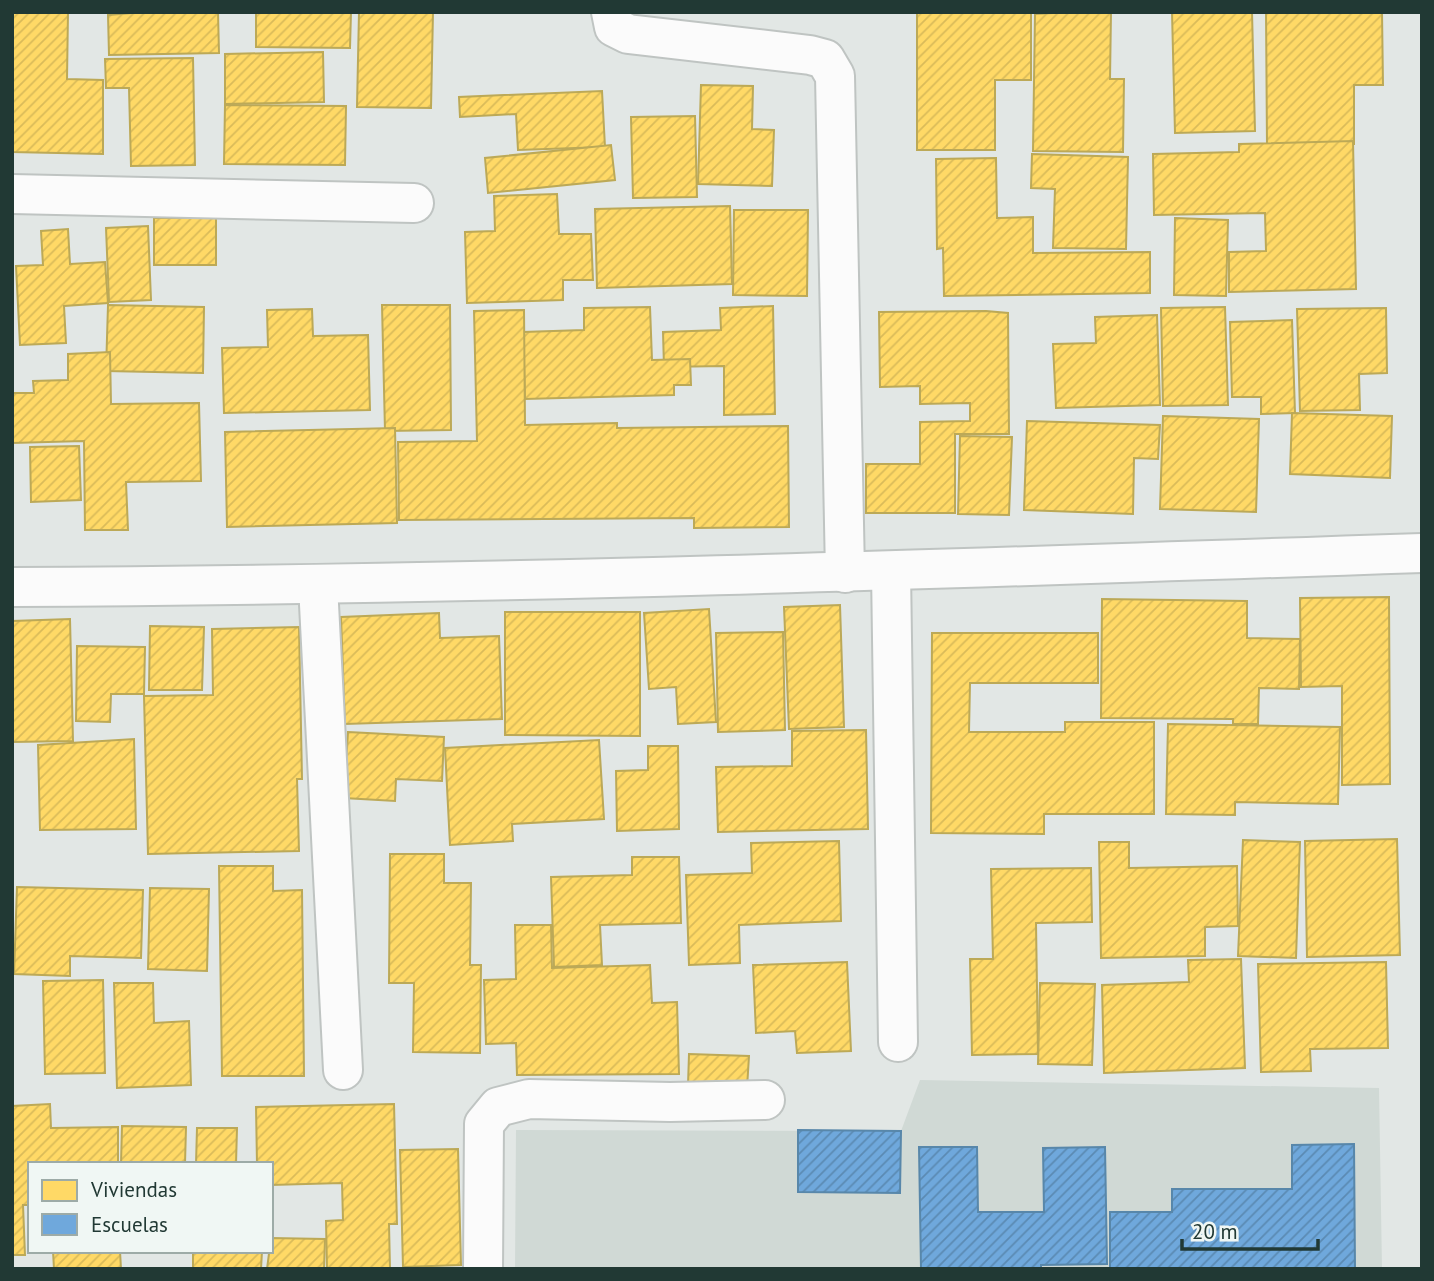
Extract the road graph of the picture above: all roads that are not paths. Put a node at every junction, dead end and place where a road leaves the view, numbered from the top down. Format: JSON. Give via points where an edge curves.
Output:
{"nodes":[{"id":1,"x":611,"y":12,"type":"edge"},
{"id":2,"x":12,"y":194,"type":"edge"},
{"id":3,"x":414,"y":203,"type":"dead end"},
{"id":4,"x":1422,"y":553,"type":"edge"},
{"id":5,"x":891,"y":571,"type":"junction"},
{"id":6,"x":845,"y":573,"type":"junction"},
{"id":7,"x":318,"y":586,"type":"junction"},
{"id":8,"x":12,"y":587,"type":"edge"},
{"id":9,"x":898,"y":1042,"type":"dead end"},
{"id":10,"x":343,"y":1070,"type":"dead end"},
{"id":11,"x":765,"y":1100,"type":"dead end"},
{"id":12,"x":483,"y":1269,"type":"edge"}],
"edges":[{"from":1,"to":6,"type":"street","via":[[614,27],[628,34],[810,55],[825,59],[835,76]]},
{"from":2,"to":3,"type":"street"},
{"from":4,"to":5,"type":"street"},
{"from":5,"to":6,"type":"street"},
{"from":5,"to":9,"type":"street"},
{"from":6,"to":7,"type":"street"},
{"from":7,"to":8,"type":"street"},
{"from":7,"to":10,"type":"street"},
{"from":11,"to":12,"type":"street","via":[[529,1099],[498,1107],[484,1124]]}]}
